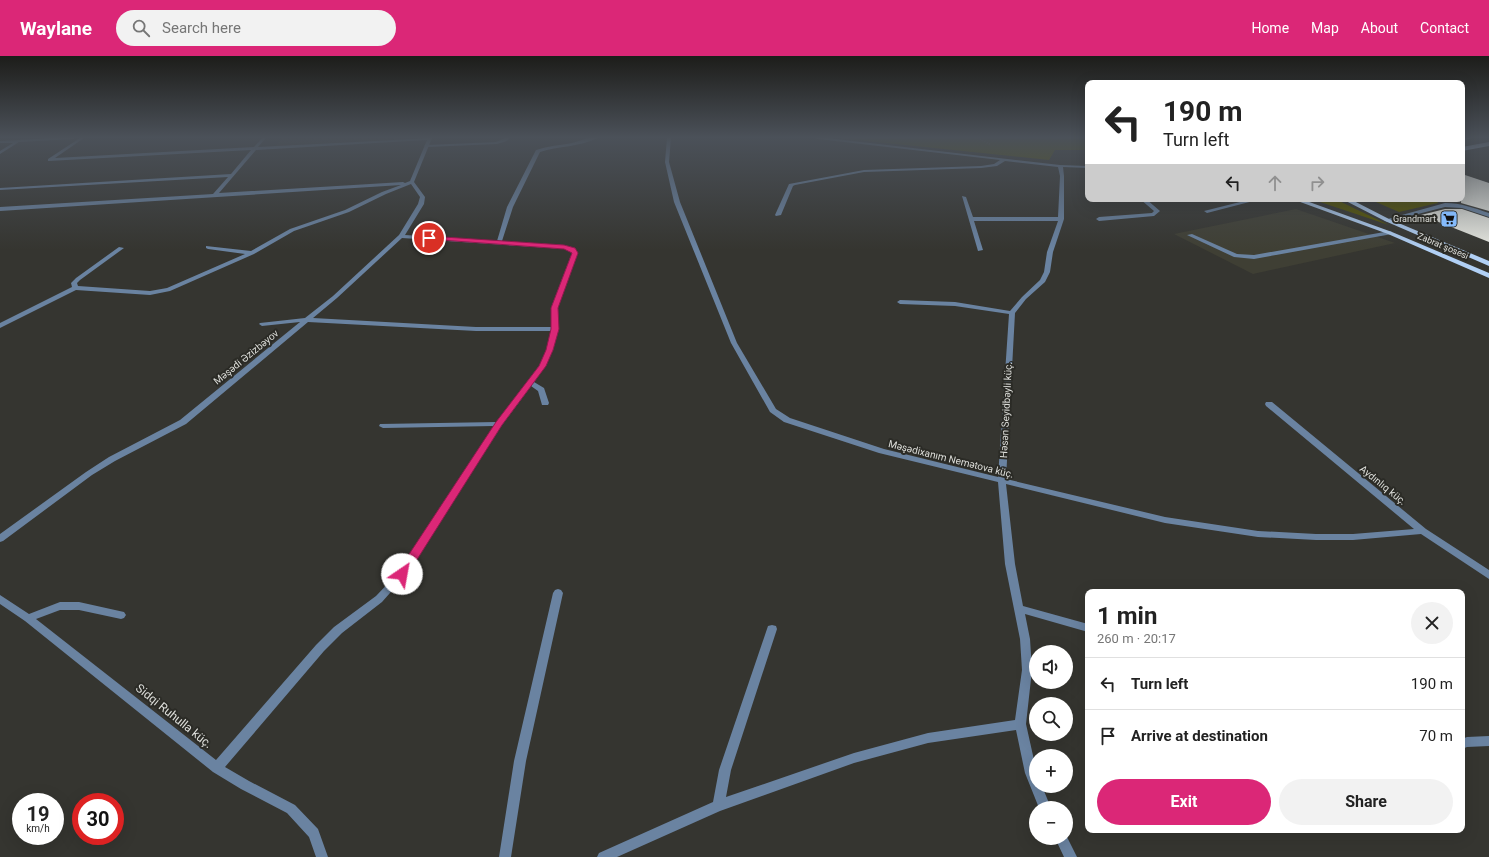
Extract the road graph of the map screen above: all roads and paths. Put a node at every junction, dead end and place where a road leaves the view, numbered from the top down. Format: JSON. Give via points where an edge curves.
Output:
{"nodes":[{"id":1,"x":224,"y":175,"type":"edge"},
{"id":2,"x":230,"y":175,"type":"edge"},
{"id":3,"x":415,"y":175,"type":"edge"},
{"id":4,"x":526,"y":175,"type":"edge"},
{"id":5,"x":671,"y":175,"type":"edge"},
{"id":6,"x":841,"y":175,"type":"edge"},
{"id":7,"x":1062,"y":175,"type":"edge"},
{"id":8,"x":412,"y":182,"type":"junction"},
{"id":9,"x":0,"y":189,"type":"edge"},
{"id":10,"x":214,"y":196,"type":"junction"},
{"id":11,"x":964,"y":197,"type":"dead end"},
{"id":12,"x":1146,"y":202,"type":"edge"},
{"id":13,"x":1245,"y":202,"type":"edge"},
{"id":14,"x":1303,"y":202,"type":"edge"},
{"id":15,"x":1351,"y":202,"type":"edge"},
{"id":16,"x":0,"y":209,"type":"edge"},
{"id":17,"x":1207,"y":211,"type":"dead end"},
{"id":18,"x":778,"y":215,"type":"dead end"},
{"id":19,"x":1489,"y":215,"type":"edge"},
{"id":20,"x":970,"y":219,"type":"junction"},
{"id":21,"x":1099,"y":219,"type":"dead end"},
{"id":22,"x":1061,"y":220,"type":"junction"},
{"id":23,"x":1387,"y":220,"type":"junction"},
{"id":24,"x":1390,"y":233,"type":"junction"},
{"id":25,"x":1190,"y":235,"type":"dead end"},
{"id":26,"x":401,"y":236,"type":"junction"},
{"id":27,"x":499,"y":242,"type":"junction"},
{"id":28,"x":121,"y":248,"type":"dead end"},
{"id":29,"x":208,"y":248,"type":"dead end"},
{"id":30,"x":980,"y":250,"type":"dead end"},
{"id":31,"x":252,"y":253,"type":"junction"},
{"id":32,"x":1489,"y":264,"type":"edge"},
{"id":33,"x":1489,"y":276,"type":"edge"},
{"id":34,"x":75,"y":288,"type":"junction"},
{"id":35,"x":900,"y":302,"type":"dead end"},
{"id":36,"x":1012,"y":313,"type":"junction"},
{"id":37,"x":306,"y":320,"type":"junction"},
{"id":38,"x":262,"y":324,"type":"dead end"},
{"id":39,"x":0,"y":326,"type":"edge"},
{"id":40,"x":555,"y":329,"type":"junction"},
{"id":41,"x":530,"y":384,"type":"junction"},
{"id":42,"x":545,"y":403,"type":"dead end"},
{"id":43,"x":1269,"y":404,"type":"dead end"},
{"id":44,"x":499,"y":424,"type":"junction"},
{"id":45,"x":383,"y":426,"type":"dead end"},
{"id":46,"x":1002,"y":482,"type":"junction"},
{"id":47,"x":1423,"y":531,"type":"junction"},
{"id":48,"x":0,"y":539,"type":"edge"},
{"id":49,"x":1489,"y":575,"type":"edge"},
{"id":50,"x":558,"y":593,"type":"dead end"},
{"id":51,"x":0,"y":599,"type":"edge"},
{"id":52,"x":1020,"y":609,"type":"junction"},
{"id":53,"x":121,"y":615,"type":"dead end"},
{"id":54,"x":28,"y":618,"type":"junction"},
{"id":55,"x":1085,"y":627,"type":"edge"},
{"id":56,"x":772,"y":629,"type":"dead end"},
{"id":57,"x":1020,"y":724,"type":"junction"},
{"id":58,"x":1489,"y":741,"type":"edge"},
{"id":59,"x":1465,"y":743,"type":"edge"},
{"id":60,"x":1029,"y":764,"type":"edge"},
{"id":61,"x":217,"y":768,"type":"junction"},
{"id":62,"x":718,"y":806,"type":"junction"},
{"id":63,"x":1064,"y":845,"type":"edge"},
{"id":64,"x":322,"y":857,"type":"edge"},
{"id":65,"x":505,"y":857,"type":"edge"},
{"id":66,"x":604,"y":857,"type":"edge"},
{"id":67,"x":1071,"y":857,"type":"edge"}],
"edges":[{"from":1,"to":9,"type":"street"},
{"from":2,"to":10,"type":"street"},
{"from":3,"to":8,"type":"street"},
{"from":4,"to":27,"type":"street","via":[[510,207]]},
{"from":5,"to":46,"type":"street","name":"Məşədixanım Nemətova küç.","via":[[677,202],[734,343],[773,410],[787,420],[867,447]]},
{"from":6,"to":18,"type":"street","via":[[791,185]]},
{"from":7,"to":22,"type":"street"},
{"from":8,"to":10,"type":"street"},
{"from":8,"to":26,"type":"street","name":"Məşədi Əzizbəyov","via":[[423,197]]},
{"from":8,"to":31,"type":"street","via":[[347,212],[292,230]]},
{"from":10,"to":16,"type":"street"},
{"from":11,"to":20,"type":"street"},
{"from":12,"to":21,"type":"street","via":[[1157,211],[1154,214]]},
{"from":13,"to":17,"type":"street"},
{"from":14,"to":24,"type":"main road","name":"Zabrat şosesi"},
{"from":15,"to":23,"type":"main road","name":"Zabrat şosesi"},
{"from":19,"to":23,"type":"street","via":[[1464,206],[1445,205]]},
{"from":20,"to":22,"type":"street"},
{"from":20,"to":30,"type":"street"},
{"from":22,"to":36,"type":"street","via":[[1043,281]]},
{"from":23,"to":32,"type":"main road","name":"Zabrat şosesi"},
{"from":24,"to":25,"type":"street","via":[[1254,257],[1236,256]]},
{"from":24,"to":33,"type":"main road","name":"Zabrat şosesi"},
{"from":26,"to":27,"type":"street"},
{"from":26,"to":37,"type":"street","name":"Məşədi Əzizbəyov"},
{"from":27,"to":40,"type":"street","via":[[564,247],[572,249],[575,253],[554,308]]},
{"from":28,"to":34,"type":"street","via":[[74,283]]},
{"from":29,"to":31,"type":"street"},
{"from":31,"to":34,"type":"street","via":[[160,292]]},
{"from":34,"to":39,"type":"street"},
{"from":35,"to":36,"type":"street","via":[[955,304]]},
{"from":36,"to":46,"type":"street","name":"Həsən Seyidbəyli küç."},
{"from":37,"to":38,"type":"street"},
{"from":37,"to":40,"type":"street","via":[[476,329]]},
{"from":37,"to":48,"type":"street","name":"Məşədi Əzizbəyov","via":[[182,422],[159,437],[99,466]]},
{"from":40,"to":41,"type":"street","via":[[547,356]]},
{"from":41,"to":42,"type":"street","via":[[541,390]]},
{"from":41,"to":44,"type":"street"},
{"from":43,"to":47,"type":"street","name":"Aydınlıq küç."},
{"from":44,"to":45,"type":"street"},
{"from":44,"to":61,"type":"street","via":[[402,574],[379,599],[338,630],[320,648]]},
{"from":46,"to":47,"type":"street","name":"Məşədixanım Nemətova küç.","via":[[1165,520],[1252,533],[1345,537]]},
{"from":46,"to":52,"type":"street","name":"Həsən Seyidbəyli küç.","via":[[1010,564]]},
{"from":47,"to":49,"type":"street","name":"Aydınlıq küç."},
{"from":50,"to":65,"type":"street","via":[[520,761]]},
{"from":51,"to":54,"type":"street","name":"Sidqi Ruhulla küç."},
{"from":52,"to":55,"type":"street"},
{"from":52,"to":57,"type":"street","name":"Həsən Seyidbəyli küç.","via":[[1027,670]]},
{"from":53,"to":54,"type":"street","via":[[79,606],[60,606]]},
{"from":54,"to":61,"type":"street","name":"Sidqi Ruhulla küç."},
{"from":56,"to":62,"type":"street","via":[[725,770]]},
{"from":57,"to":60,"type":"street","name":"Həsən Seyidbəyli küç."},
{"from":57,"to":62,"type":"street","via":[[928,738],[854,758]]},
{"from":58,"to":59,"type":"street"},
{"from":61,"to":64,"type":"street","name":"Sidqi Ruhulla küç.","via":[[291,809],[314,833]]},
{"from":62,"to":66,"type":"street"},
{"from":63,"to":67,"type":"street"}]}
